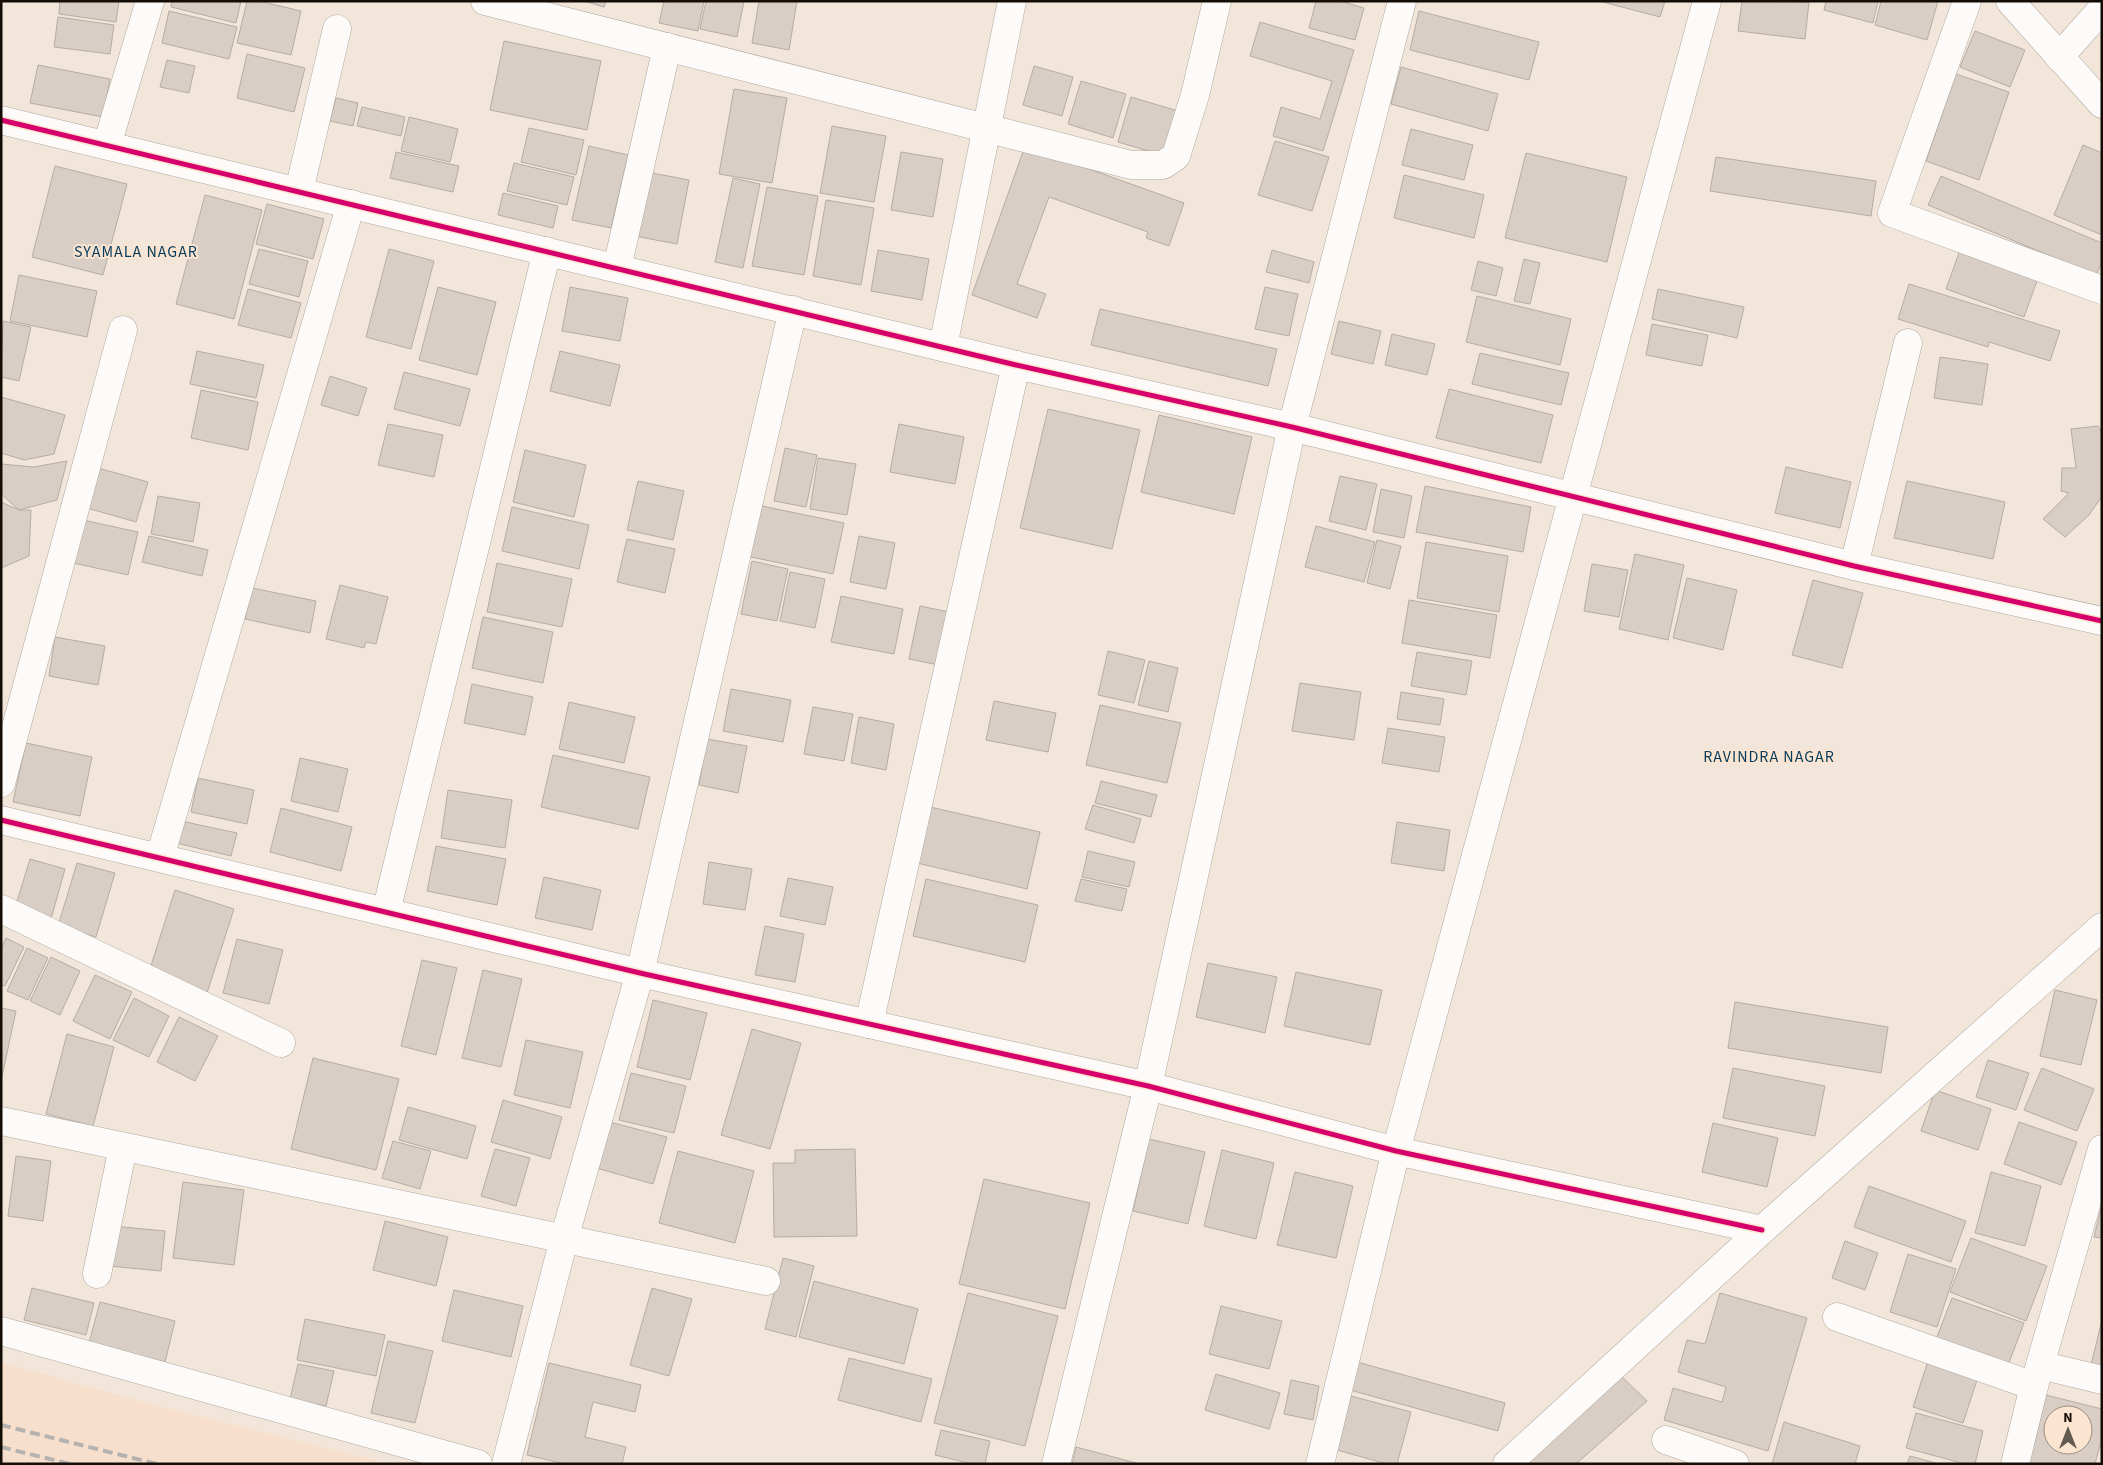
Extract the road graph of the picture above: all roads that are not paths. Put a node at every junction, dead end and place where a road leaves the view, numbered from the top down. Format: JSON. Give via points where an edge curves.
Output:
{"nodes":[{"id":1,"x":150,"y":1,"type":"edge"},
{"id":2,"x":485,"y":1,"type":"edge"},
{"id":3,"x":1216,"y":1,"type":"edge"},
{"id":4,"x":1402,"y":1,"type":"edge"},
{"id":5,"x":1707,"y":1,"type":"edge"},
{"id":6,"x":1967,"y":1,"type":"edge"},
{"id":7,"x":2010,"y":1,"type":"edge"},
{"id":8,"x":1011,"y":2,"type":"edge"},
{"id":9,"x":2102,"y":9,"type":"edge"},
{"id":10,"x":337,"y":28,"type":"dead end"},
{"id":11,"x":667,"y":47,"type":"junction"},
{"id":12,"x":2059,"y":56,"type":"junction"},
{"id":13,"x":2102,"y":104,"type":"edge"},
{"id":14,"x":1,"y":120,"type":"edge"},
{"id":15,"x":985,"y":128,"type":"junction"},
{"id":16,"x":107,"y":145,"type":"junction"},
{"id":17,"x":299,"y":191,"type":"junction"},
{"id":18,"x":351,"y":204,"type":"junction"},
{"id":19,"x":547,"y":251,"type":"junction"},
{"id":20,"x":617,"y":268,"type":"junction"},
{"id":21,"x":2102,"y":290,"type":"edge"},
{"id":22,"x":792,"y":310,"type":"junction"},
{"id":23,"x":123,"y":330,"type":"dead end"},
{"id":24,"x":1908,"y":343,"type":"dead end"},
{"id":25,"x":943,"y":347,"type":"junction"},
{"id":26,"x":1016,"y":365,"type":"junction"},
{"id":27,"x":1292,"y":427,"type":"junction"},
{"id":28,"x":1573,"y":497,"type":"junction"},
{"id":29,"x":1854,"y":566,"type":"junction"},
{"id":30,"x":2102,"y":621,"type":"edge"},
{"id":31,"x":1,"y":783,"type":"edge"},
{"id":32,"x":1,"y":820,"type":"edge"},
{"id":33,"x":160,"y":857,"type":"junction"},
{"id":34,"x":1,"y":909,"type":"edge"},
{"id":35,"x":386,"y":912,"type":"junction"},
{"id":36,"x":2102,"y":927,"type":"edge"},
{"id":37,"x":640,"y":973,"type":"junction"},
{"id":38,"x":869,"y":1024,"type":"junction"},
{"id":39,"x":281,"y":1043,"type":"dead end"},
{"id":40,"x":1148,"y":1086,"type":"junction"},
{"id":41,"x":1,"y":1122,"type":"edge"},
{"id":42,"x":123,"y":1147,"type":"junction"},
{"id":43,"x":2102,"y":1149,"type":"edge"},
{"id":44,"x":1396,"y":1151,"type":"junction"},
{"id":45,"x":1762,"y":1230,"type":"junction"},
{"id":46,"x":564,"y":1239,"type":"junction"},
{"id":47,"x":97,"y":1274,"type":"dead end"},
{"id":48,"x":766,"y":1281,"type":"dead end"},
{"id":49,"x":1837,"y":1317,"type":"dead end"},
{"id":50,"x":1,"y":1331,"type":"edge"},
{"id":51,"x":2037,"y":1376,"type":"junction"},
{"id":52,"x":2102,"y":1380,"type":"edge"},
{"id":53,"x":1666,"y":1440,"type":"dead end"},
{"id":54,"x":478,"y":1464,"type":"edge"},
{"id":55,"x":506,"y":1464,"type":"edge"},
{"id":56,"x":1056,"y":1464,"type":"edge"},
{"id":57,"x":1320,"y":1464,"type":"edge"},
{"id":58,"x":1507,"y":1464,"type":"edge"},
{"id":59,"x":1735,"y":1464,"type":"edge"},
{"id":60,"x":2015,"y":1464,"type":"edge"}],
"edges":[{"from":1,"to":16,"type":"street"},
{"from":2,"to":11,"type":"street"},
{"from":3,"to":15,"type":"street","via":[[1196,95],[1176,156],[1163,165],[1132,165]]},
{"from":4,"to":27,"type":"street"},
{"from":5,"to":28,"type":"street"},
{"from":6,"to":21,"type":"street","via":[[1892,213]]},
{"from":7,"to":12,"type":"street"},
{"from":8,"to":15,"type":"street"},
{"from":9,"to":12,"type":"street"},
{"from":10,"to":17,"type":"street"},
{"from":11,"to":15,"type":"street"},
{"from":11,"to":20,"type":"street"},
{"from":12,"to":13,"type":"street"},
{"from":14,"to":16,"type":"street"},
{"from":15,"to":25,"type":"street"},
{"from":16,"to":17,"type":"street"},
{"from":17,"to":18,"type":"street"},
{"from":18,"to":19,"type":"street"},
{"from":18,"to":33,"type":"street"},
{"from":19,"to":20,"type":"street"},
{"from":19,"to":35,"type":"street"},
{"from":20,"to":22,"type":"street"},
{"from":22,"to":25,"type":"street"},
{"from":22,"to":37,"type":"street"},
{"from":23,"to":31,"type":"street"},
{"from":24,"to":29,"type":"street"},
{"from":25,"to":26,"type":"street"},
{"from":26,"to":27,"type":"street"},
{"from":26,"to":38,"type":"street"},
{"from":27,"to":28,"type":"street"},
{"from":27,"to":40,"type":"street"},
{"from":28,"to":29,"type":"street"},
{"from":28,"to":44,"type":"street"},
{"from":29,"to":30,"type":"street"},
{"from":32,"to":33,"type":"street"},
{"from":33,"to":35,"type":"street"},
{"from":34,"to":39,"type":"street"},
{"from":35,"to":37,"type":"street"},
{"from":36,"to":45,"type":"street"},
{"from":37,"to":38,"type":"street"},
{"from":37,"to":46,"type":"street"},
{"from":38,"to":40,"type":"street"},
{"from":40,"to":44,"type":"street"},
{"from":40,"to":56,"type":"street"},
{"from":41,"to":42,"type":"street"},
{"from":42,"to":46,"type":"street"},
{"from":42,"to":47,"type":"street"},
{"from":43,"to":51,"type":"street"},
{"from":44,"to":45,"type":"street"},
{"from":44,"to":57,"type":"street"},
{"from":45,"to":58,"type":"street"},
{"from":46,"to":48,"type":"street"},
{"from":46,"to":55,"type":"street"},
{"from":49,"to":51,"type":"street"},
{"from":50,"to":54,"type":"street"},
{"from":51,"to":52,"type":"street"},
{"from":51,"to":60,"type":"street"},
{"from":53,"to":59,"type":"street"}]}
